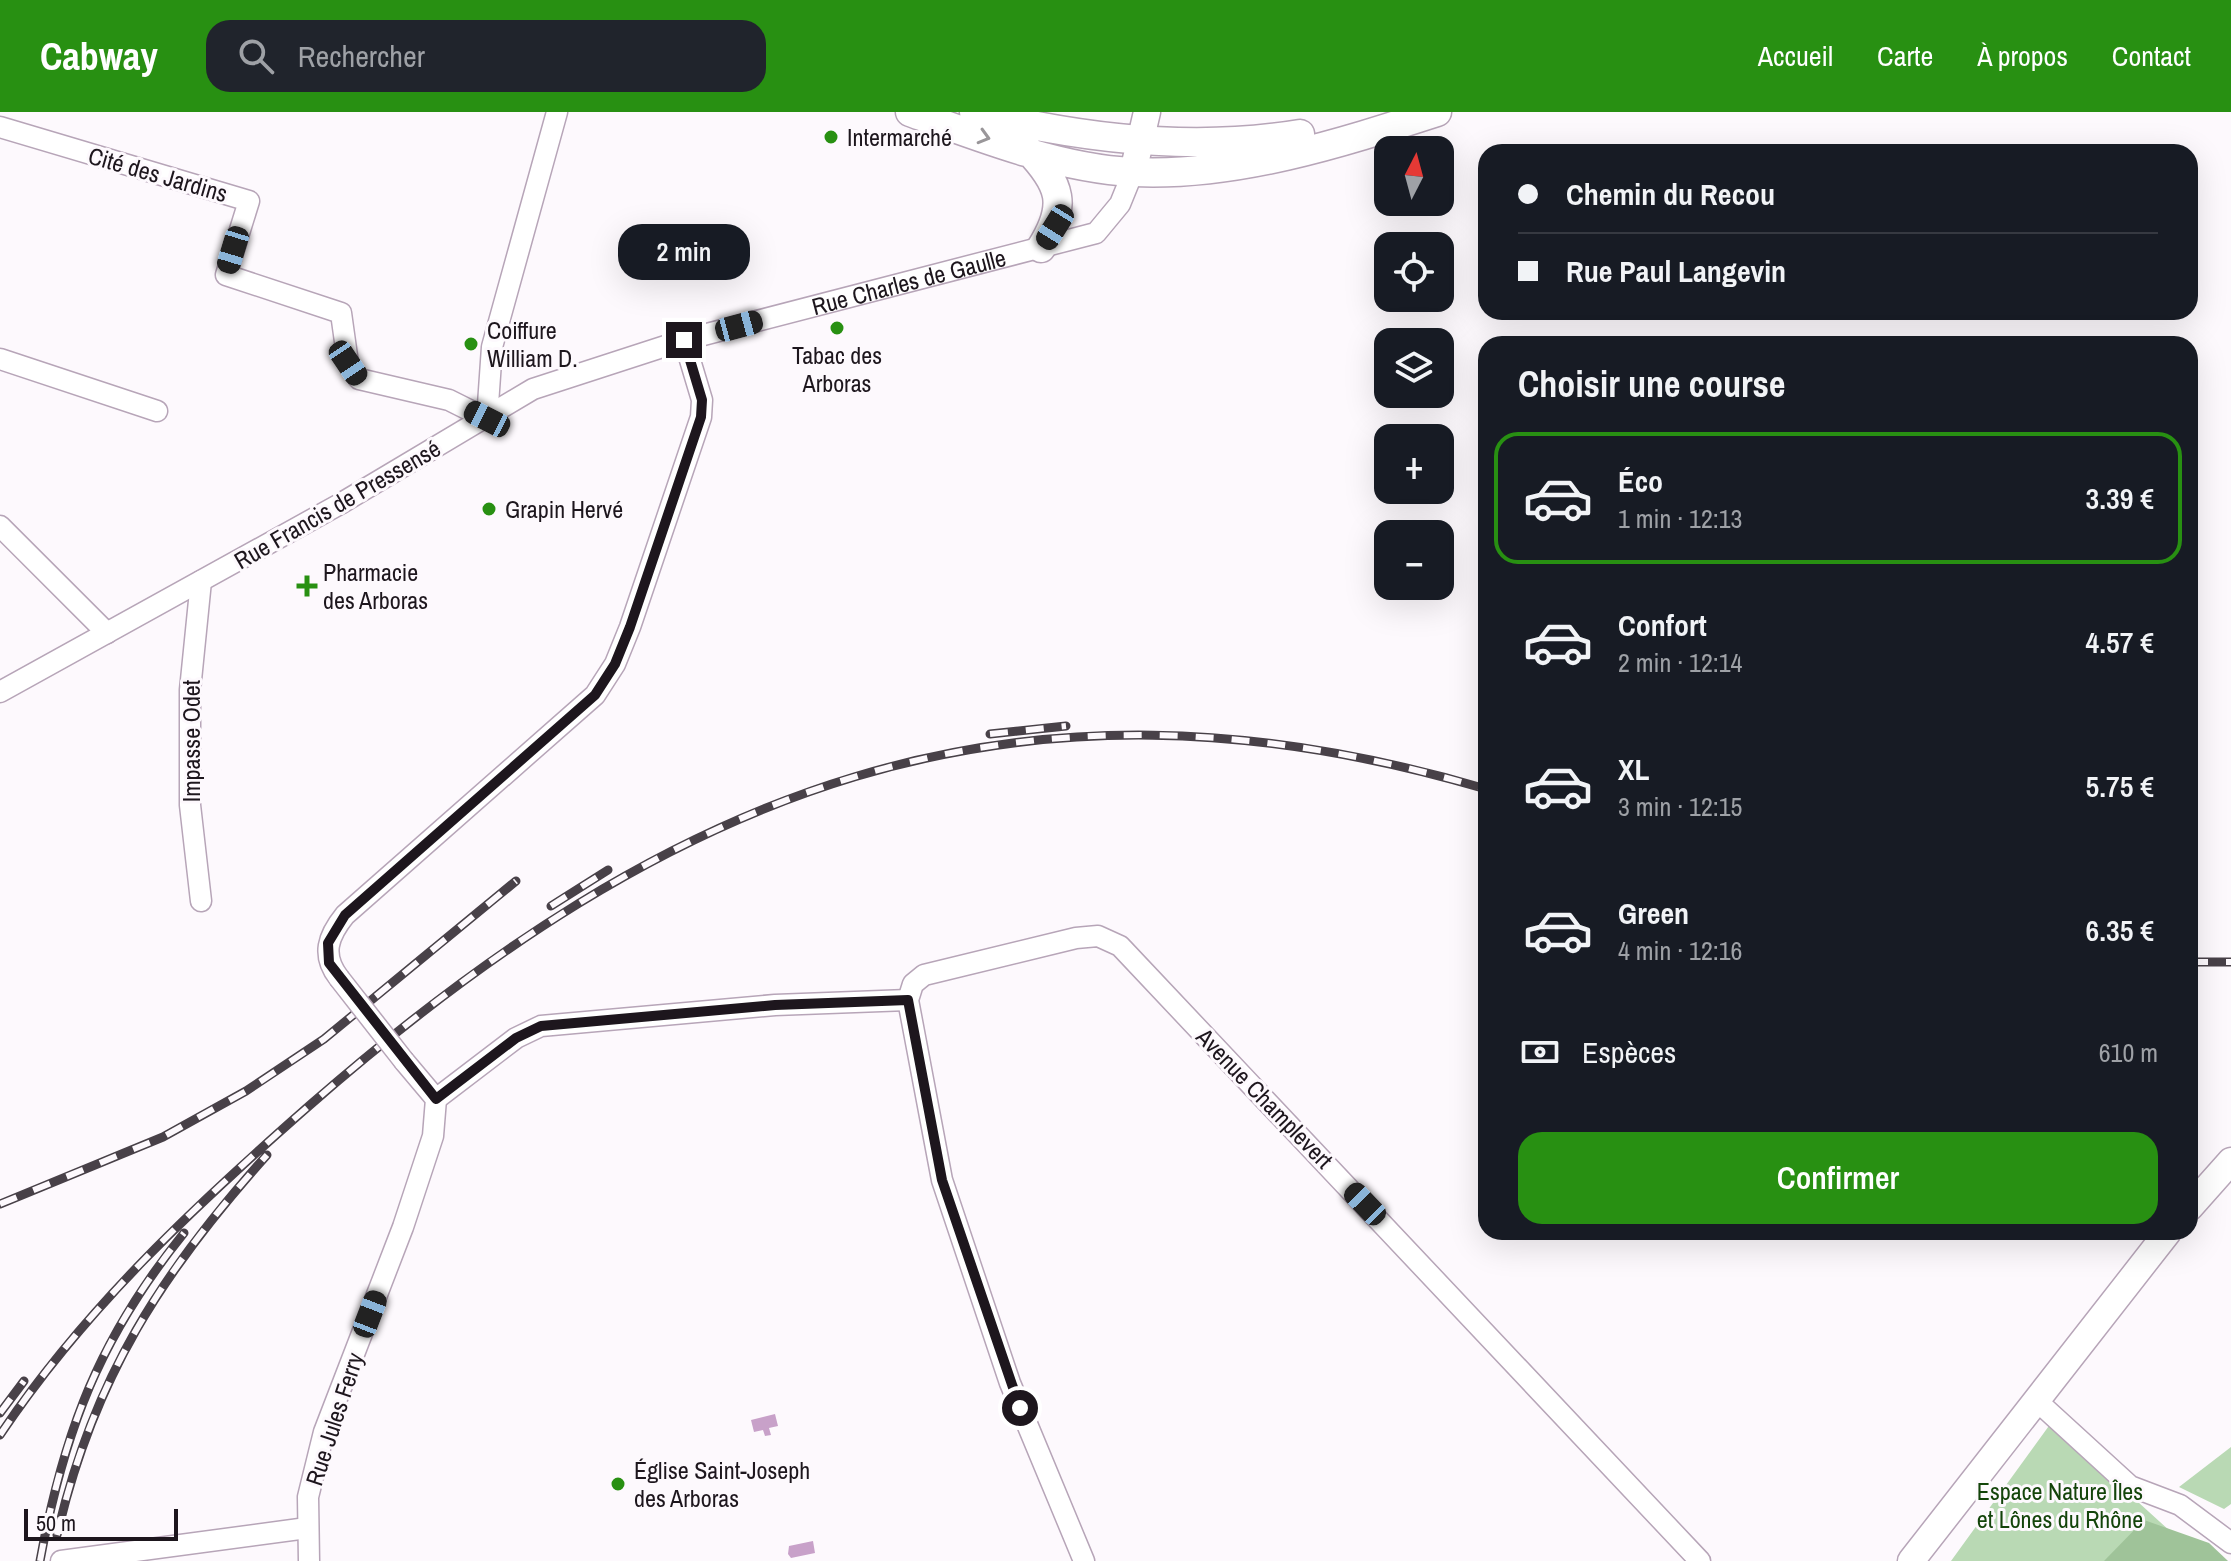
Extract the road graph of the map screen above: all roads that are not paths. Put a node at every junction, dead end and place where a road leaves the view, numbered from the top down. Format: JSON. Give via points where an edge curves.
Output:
{"nodes":[{"id":1,"x":557,"y":112,"type":"edge"},
{"id":2,"x":910,"y":112,"type":"edge"},
{"id":3,"x":974,"y":112,"type":"edge"},
{"id":4,"x":1147,"y":112,"type":"edge"},
{"id":5,"x":1415,"y":112,"type":"edge"},
{"id":6,"x":1437,"y":112,"type":"edge"},
{"id":7,"x":0,"y":127,"type":"edge"},
{"id":8,"x":1141,"y":142,"type":"junction"},
{"id":9,"x":1028,"y":150,"type":"junction"},
{"id":10,"x":1133,"y":172,"type":"junction"},
{"id":11,"x":1041,"y":248,"type":"junction"},
{"id":12,"x":684,"y":340,"type":"junction"},
{"id":13,"x":0,"y":359,"type":"edge"},
{"id":14,"x":157,"y":411,"type":"dead end"},
{"id":15,"x":487,"y":419,"type":"junction"},
{"id":16,"x":0,"y":526,"type":"edge"},
{"id":17,"x":201,"y":581,"type":"junction"},
{"id":18,"x":107,"y":633,"type":"junction"},
{"id":19,"x":0,"y":692,"type":"edge"},
{"id":20,"x":201,"y":901,"type":"dead end"},
{"id":21,"x":908,"y":1000,"type":"junction"},
{"id":22,"x":436,"y":1099,"type":"junction"},
{"id":23,"x":2231,"y":1161,"type":"edge"},
{"id":24,"x":2198,"y":1198,"type":"edge"},
{"id":25,"x":2162,"y":1240,"type":"edge"},
{"id":26,"x":2038,"y":1402,"type":"junction"},
{"id":27,"x":2006,"y":1443,"type":"junction"},
{"id":28,"x":307,"y":1528,"type":"junction"},
{"id":29,"x":2231,"y":1543,"type":"edge"},
{"id":30,"x":61,"y":1561,"type":"edge"},
{"id":31,"x":309,"y":1561,"type":"edge"},
{"id":32,"x":1084,"y":1561,"type":"edge"},
{"id":33,"x":1700,"y":1561,"type":"edge"},
{"id":34,"x":1911,"y":1561,"type":"edge"},
{"id":35,"x":1933,"y":1561,"type":"edge"}],
"edges":[{"from":1,"to":15,"type":"street","via":[[492,347]]},
{"from":2,"to":9,"type":"main road","one_way":true},
{"from":3,"to":8,"type":"main road"},
{"from":4,"to":8,"type":"street","name":"Rue Charles de Gaulle"},
{"from":5,"to":8,"type":"main road","via":[[1246,143]]},
{"from":6,"to":10,"type":"main road","via":[[1258,161]]},
{"from":7,"to":15,"type":"street","name":"Cité des Jardins","via":[[249,201],[226,275],[341,313],[348,363],[359,379],[449,400]]},
{"from":8,"to":10,"type":"street","name":"Rue Charles de Gaulle"},
{"from":9,"to":10,"type":"main road"},
{"from":9,"to":11,"type":"main road","via":[[1052,175],[1056,193],[1055,227]]},
{"from":10,"to":11,"type":"street","name":"Rue Charles de Gaulle","via":[[1120,204],[1096,233]]},
{"from":11,"to":12,"type":"street","name":"Rue Charles de Gaulle"},
{"from":12,"to":15,"type":"street","name":"Rue Francis de Pressensé","via":[[533,389]]},
{"from":12,"to":22,"type":"street","bridge":true,"via":[[702,400],[701,417],[615,664],[595,695],[333,931],[329,963]]},
{"from":13,"to":14,"type":"street"},
{"from":15,"to":17,"type":"street","name":"Rue Francis de Pressensé"},
{"from":16,"to":18,"type":"street"},
{"from":17,"to":18,"type":"street","name":"Rue Francis de Pressensé"},
{"from":17,"to":20,"type":"street","name":"Impasse Odet","via":[[190,690],[190,805]]},
{"from":18,"to":19,"type":"street","name":"Rue Francis de Pressensé"},
{"from":21,"to":22,"type":"street","via":[[775,1005],[541,1026],[516,1038]]},
{"from":21,"to":32,"type":"street","via":[[942,1180],[1010,1383]]},
{"from":21,"to":33,"type":"street","name":"Avenue Champlevert","via":[[913,984],[924,975],[1076,938],[1098,936],[1120,946]]},
{"from":22,"to":28,"type":"street","name":"Rue Jules Ferry","via":[[433,1136],[403,1227],[324,1432],[308,1497]]},
{"from":23,"to":24,"type":"street"},
{"from":25,"to":26,"type":"street"},
{"from":26,"to":27,"type":"street"},
{"from":26,"to":29,"type":"street","via":[[2130,1486],[2180,1505]]},
{"from":27,"to":34,"type":"street"},
{"from":27,"to":35,"type":"street"},
{"from":28,"to":30,"type":"street"},
{"from":28,"to":31,"type":"street","name":"Rue Jules Ferry"}]}
